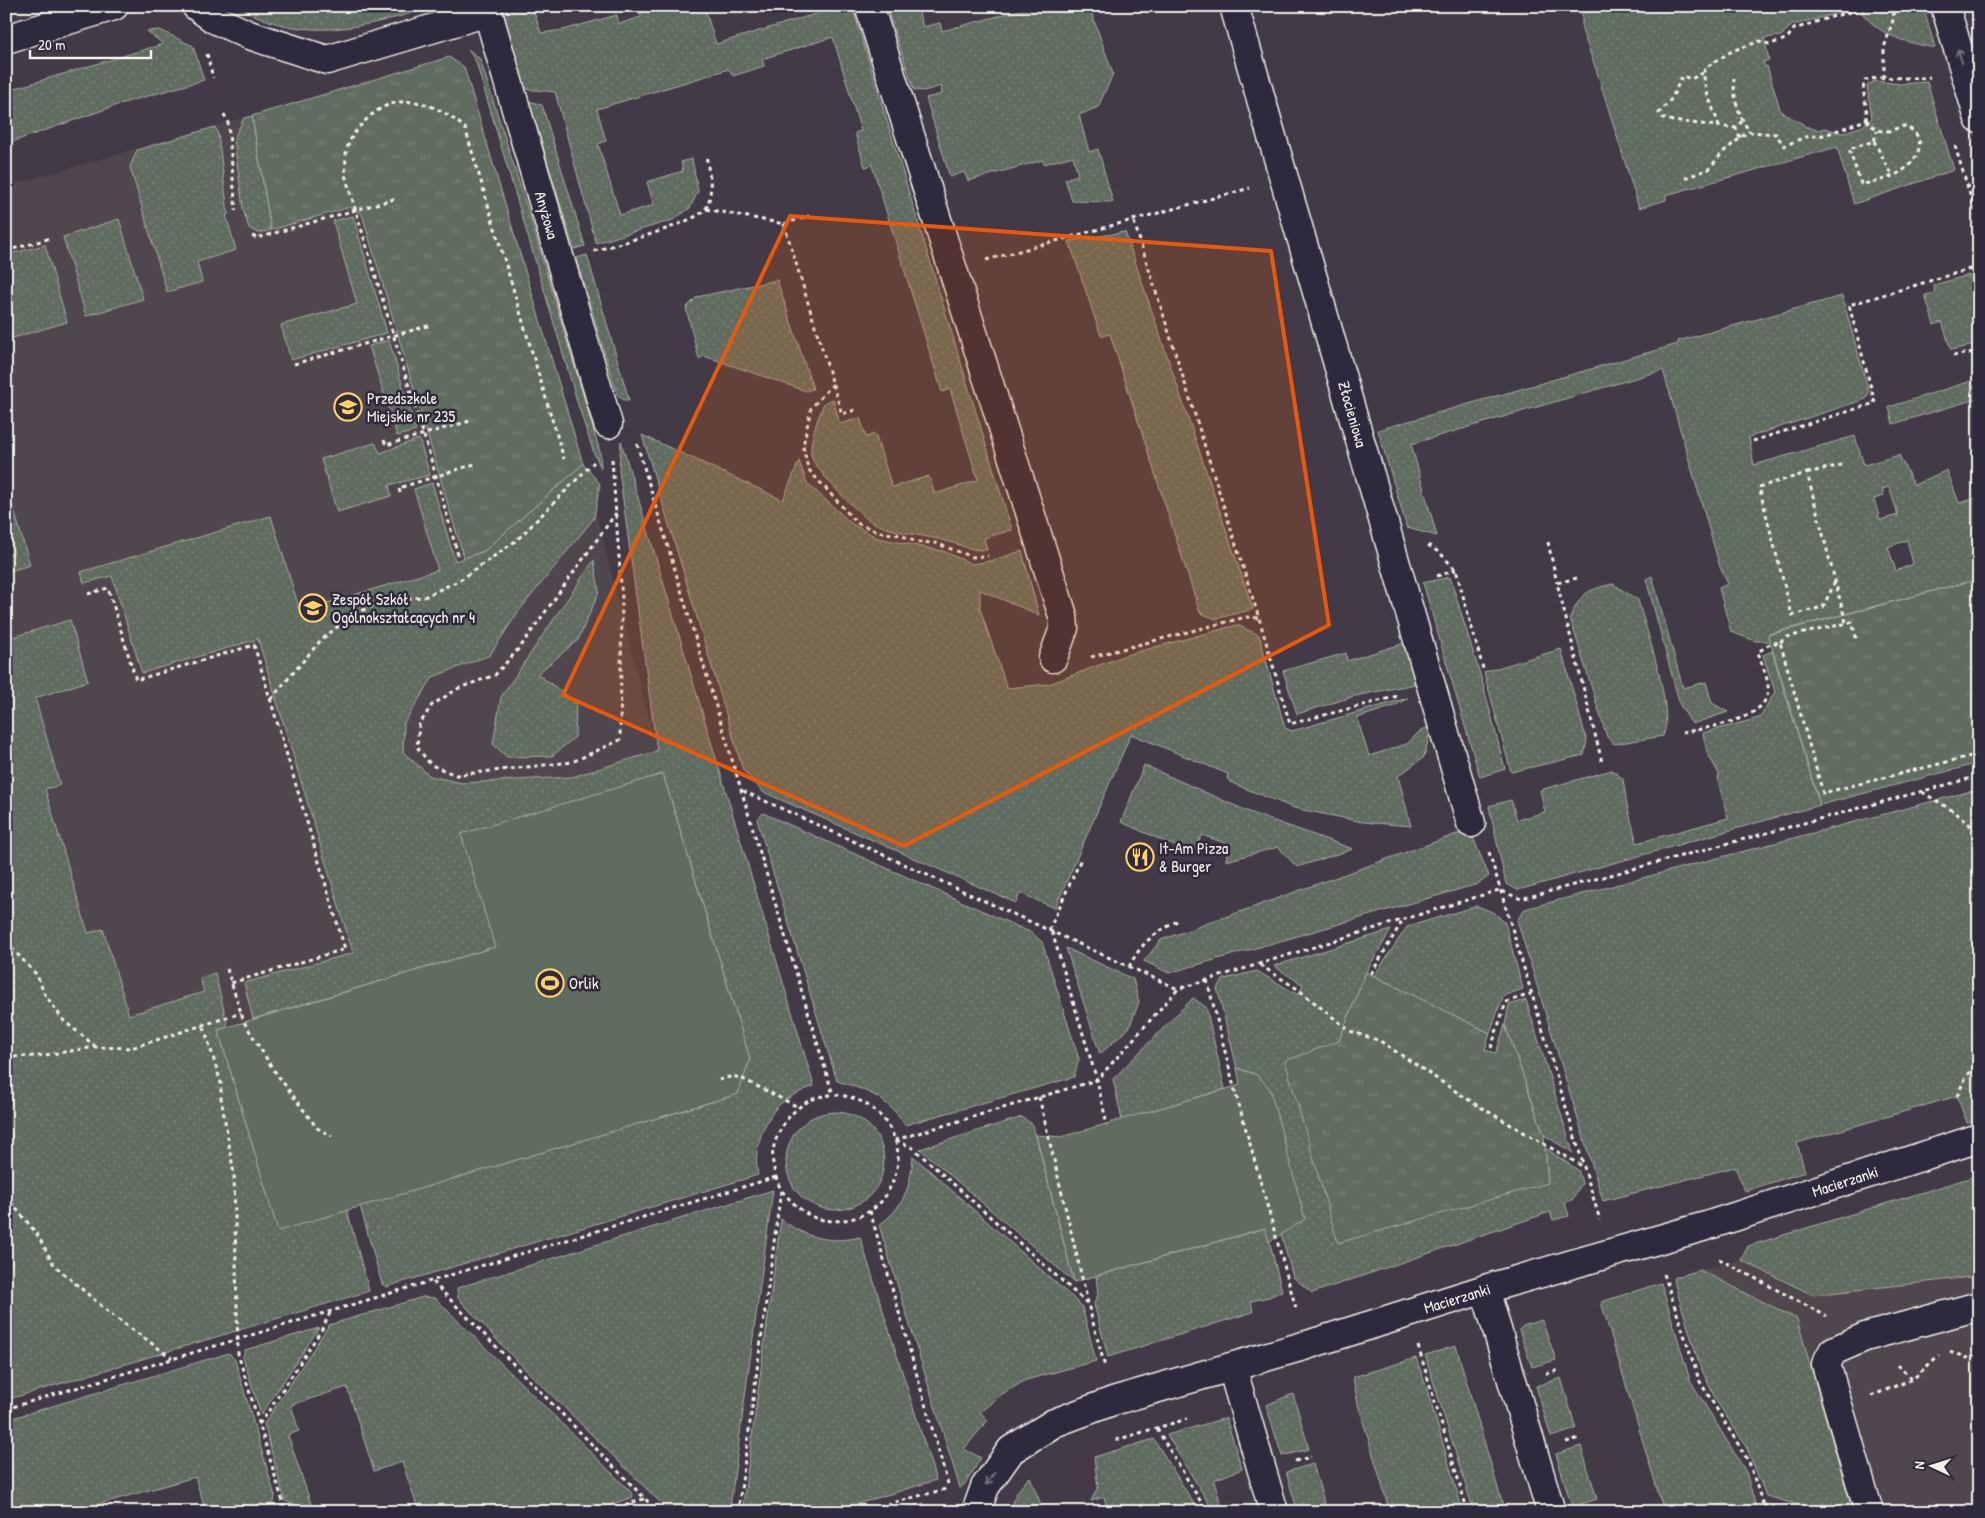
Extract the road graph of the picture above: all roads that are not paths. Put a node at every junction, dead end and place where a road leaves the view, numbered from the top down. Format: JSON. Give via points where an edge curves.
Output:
{"nodes":[{"id":1,"x":114,"y":6,"type":"edge"},
{"id":2,"x":196,"y":6,"type":"edge"},
{"id":3,"x":869,"y":6,"type":"edge"},
{"id":4,"x":1234,"y":6,"type":"edge"},
{"id":5,"x":1945,"y":6,"type":"edge"},
{"id":6,"x":487,"y":9,"type":"edge"},
{"id":7,"x":6,"y":39,"type":"edge"},
{"id":8,"x":1979,"y":120,"type":"edge"},
{"id":9,"x":608,"y":424,"type":"road end"},
{"id":10,"x":1053,"y":658,"type":"road end"},
{"id":11,"x":1470,"y":823,"type":"road end"},
{"id":12,"x":1979,"y":1138,"type":"edge"},
{"id":13,"x":1485,"y":1289,"type":"junction"},
{"id":14,"x":1979,"y":1306,"type":"edge"},
{"id":15,"x":1232,"y":1367,"type":"junction"},
{"id":16,"x":976,"y":1512,"type":"edge"},
{"id":17,"x":1274,"y":1512,"type":"edge"},
{"id":18,"x":1551,"y":1512,"type":"edge"},
{"id":19,"x":1869,"y":1512,"type":"edge"}],
"edges":[{"from":1,"to":7,"type":"street"},
{"from":2,"to":6,"type":"street","via":[[214,19],[249,34],[326,60]]},
{"from":3,"to":10,"type":"street","via":[[1063,616],[1064,628]]},
{"from":4,"to":11,"type":"street","name":"Złocieniowa"},
{"from":8,"to":5,"type":"street","one_way":true},
{"from":6,"to":9,"type":"street","name":"Anyżowa"},
{"from":12,"to":13,"type":"street","name":"Macierzanki","via":[[1706,1226]]},
{"from":13,"to":15,"type":"street","name":"Macierzanki"},
{"from":13,"to":18,"type":"street"},
{"from":14,"to":19,"type":"street","via":[[1865,1337],[1833,1351],[1826,1364]]},
{"from":15,"to":16,"type":"street","name":"Macierzanki","one_way":true,"via":[[1113,1401],[1054,1423],[1011,1450],[984,1486]]},
{"from":15,"to":17,"type":"street"}]}
